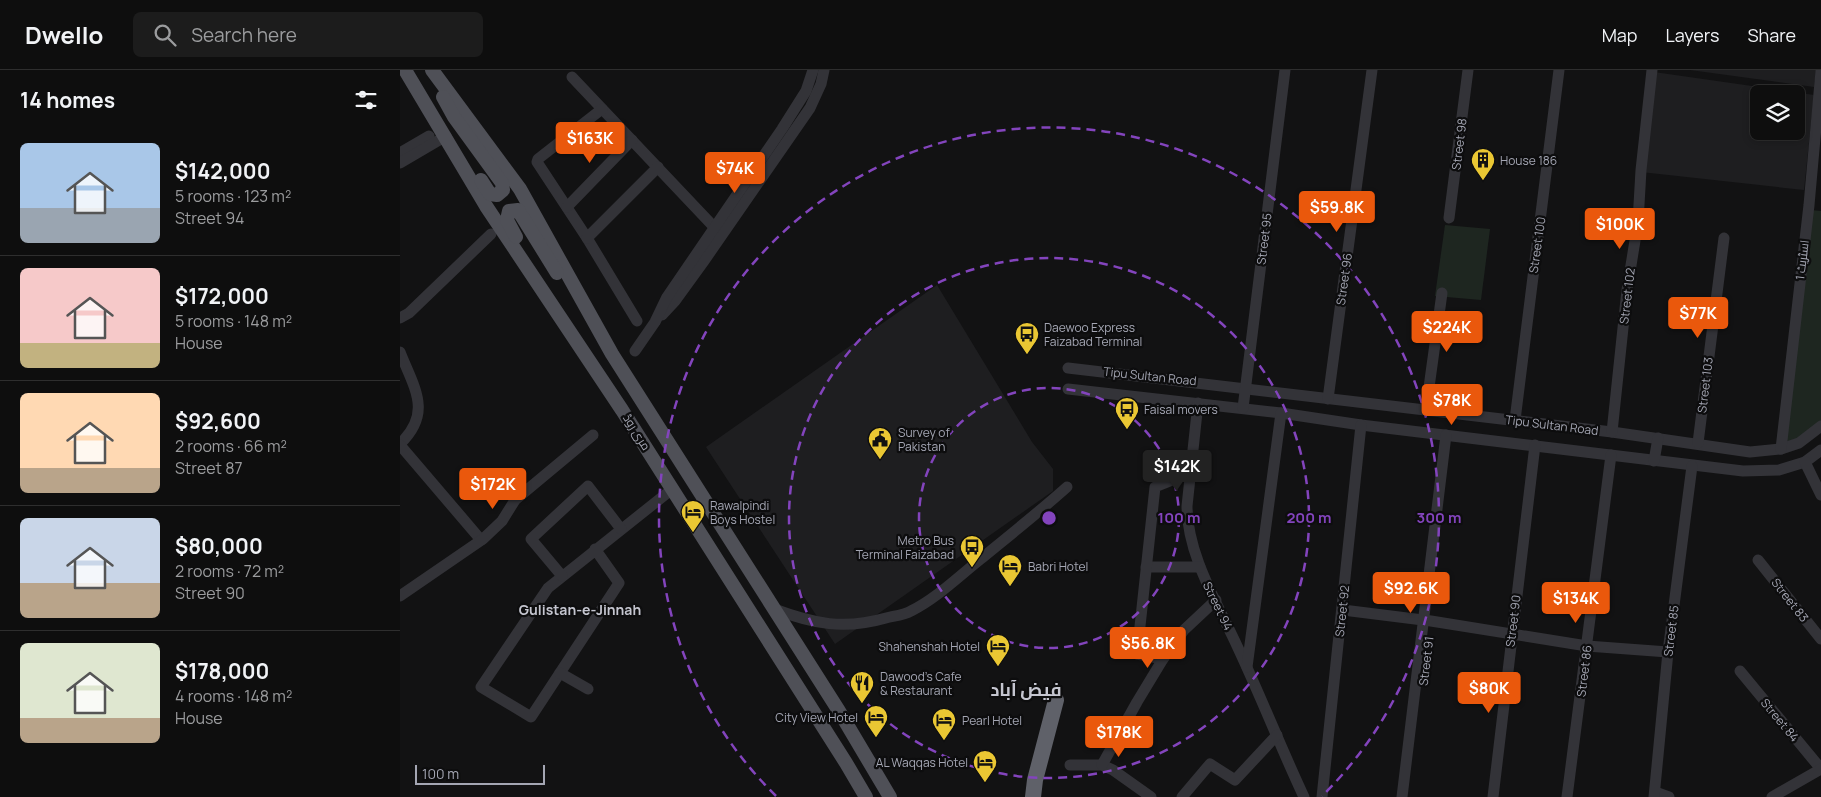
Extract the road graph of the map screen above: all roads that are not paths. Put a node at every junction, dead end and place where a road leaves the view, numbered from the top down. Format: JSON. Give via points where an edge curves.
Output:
{"nodes":[{"id":1,"x":406,"y":70,"type":"edge"},
{"id":2,"x":427,"y":70,"type":"edge"},
{"id":3,"x":432,"y":70,"type":"edge"},
{"id":4,"x":813,"y":70,"type":"edge"},
{"id":5,"x":824,"y":70,"type":"edge"},
{"id":6,"x":1285,"y":70,"type":"edge"},
{"id":7,"x":1372,"y":70,"type":"edge"},
{"id":8,"x":1468,"y":70,"type":"edge"},
{"id":9,"x":1559,"y":70,"type":"edge"},
{"id":10,"x":1652,"y":70,"type":"edge"},
{"id":11,"x":1821,"y":71,"type":"edge"},
{"id":12,"x":572,"y":77,"type":"dead end"},
{"id":13,"x":602,"y":109,"type":"junction"},
{"id":14,"x":429,"y":136,"type":"dead end"},
{"id":15,"x":446,"y":136,"type":"junction"},
{"id":16,"x":632,"y":140,"type":"junction"},
{"id":17,"x":400,"y":153,"type":"edge"},
{"id":18,"x":400,"y":163,"type":"edge"},
{"id":19,"x":658,"y":167,"type":"junction"},
{"id":20,"x":567,"y":207,"type":"junction"},
{"id":21,"x":1449,"y":218,"type":"dead end"},
{"id":22,"x":714,"y":226,"type":"junction"},
{"id":23,"x":492,"y":234,"type":"dead end"},
{"id":24,"x":586,"y":238,"type":"junction"},
{"id":25,"x":1724,"y":238,"type":"dead end"},
{"id":26,"x":1442,"y":292,"type":"dead end"},
{"id":27,"x":400,"y":318,"type":"edge"},
{"id":28,"x":636,"y":321,"type":"dead end"},
{"id":29,"x":655,"y":322,"type":"junction"},
{"id":30,"x":635,"y":351,"type":"dead end"},
{"id":31,"x":400,"y":352,"type":"edge"},
{"id":32,"x":612,"y":354,"type":"junction"},
{"id":33,"x":1068,"y":368,"type":"dead end"},
{"id":34,"x":1246,"y":387,"type":"junction"},
{"id":35,"x":1068,"y":388,"type":"dead end"},
{"id":36,"x":1328,"y":399,"type":"junction"},
{"id":37,"x":1198,"y":403,"type":"junction"},
{"id":38,"x":1243,"y":408,"type":"junction"},
{"id":39,"x":1426,"y":409,"type":"junction"},
{"id":40,"x":622,"y":410,"type":"junction"},
{"id":41,"x":1281,"y":413,"type":"junction"},
{"id":42,"x":1485,"y":417,"type":"junction"},
{"id":43,"x":1515,"y":420,"type":"junction"},
{"id":44,"x":1361,"y":425,"type":"junction"},
{"id":45,"x":1821,"y":426,"type":"edge"},
{"id":46,"x":1612,"y":432,"type":"junction"},
{"id":47,"x":593,"y":435,"type":"dead end"},
{"id":48,"x":1450,"y":435,"type":"junction"},
{"id":49,"x":1658,"y":438,"type":"junction"},
{"id":50,"x":1481,"y":439,"type":"junction"},
{"id":51,"x":1698,"y":443,"type":"junction"},
{"id":52,"x":400,"y":444,"type":"edge"},
{"id":53,"x":1535,"y":445,"type":"junction"},
{"id":54,"x":1781,"y":449,"type":"junction"},
{"id":55,"x":1821,"y":450,"type":"edge"},
{"id":56,"x":1611,"y":455,"type":"junction"},
{"id":57,"x":1654,"y":461,"type":"junction"},
{"id":58,"x":1805,"y":462,"type":"junction"},
{"id":59,"x":1692,"y":466,"type":"junction"},
{"id":60,"x":1190,"y":473,"type":"junction"},
{"id":61,"x":1067,"y":487,"type":"dead end"},
{"id":62,"x":673,"y":490,"type":"junction"},
{"id":63,"x":1821,"y":496,"type":"edge"},
{"id":64,"x":621,"y":529,"type":"junction"},
{"id":65,"x":481,"y":540,"type":"junction"},
{"id":66,"x":595,"y":549,"type":"junction"},
{"id":67,"x":1758,"y":560,"type":"dead end"},
{"id":68,"x":1146,"y":567,"type":"junction"},
{"id":69,"x":1200,"y":568,"type":"junction"},
{"id":70,"x":562,"y":576,"type":"junction"},
{"id":71,"x":400,"y":596,"type":"edge"},
{"id":72,"x":1216,"y":600,"type":"junction"},
{"id":73,"x":774,"y":609,"type":"junction"},
{"id":74,"x":1343,"y":610,"type":"junction"},
{"id":75,"x":1427,"y":621,"type":"junction"},
{"id":76,"x":1511,"y":634,"type":"junction"},
{"id":77,"x":1821,"y":639,"type":"edge"},
{"id":78,"x":1587,"y":646,"type":"junction"},
{"id":79,"x":1668,"y":652,"type":"junction"},
{"id":80,"x":1163,"y":659,"type":"junction"},
{"id":81,"x":1247,"y":667,"type":"junction"},
{"id":82,"x":1740,"y":671,"type":"dead end"},
{"id":83,"x":560,"y":673,"type":"junction"},
{"id":84,"x":588,"y":689,"type":"dead end"},
{"id":85,"x":1056,"y":700,"type":"dead end"},
{"id":86,"x":1277,"y":736,"type":"junction"},
{"id":87,"x":1070,"y":765,"type":"dead end"},
{"id":88,"x":1102,"y":765,"type":"junction"},
{"id":89,"x":1821,"y":769,"type":"edge"},
{"id":90,"x":1654,"y":795,"type":"edge"},
{"id":91,"x":1780,"y":795,"type":"edge"},
{"id":92,"x":866,"y":797,"type":"edge"},
{"id":93,"x":890,"y":797,"type":"edge"},
{"id":94,"x":1033,"y":797,"type":"edge"},
{"id":95,"x":1151,"y":797,"type":"edge"},
{"id":96,"x":1182,"y":797,"type":"edge"},
{"id":97,"x":1304,"y":797,"type":"edge"},
{"id":98,"x":1322,"y":797,"type":"edge"},
{"id":99,"x":1402,"y":797,"type":"edge"},
{"id":100,"x":1410,"y":797,"type":"edge"},
{"id":101,"x":1493,"y":797,"type":"edge"},
{"id":102,"x":1567,"y":797,"type":"edge"},
{"id":103,"x":1669,"y":797,"type":"edge"}],
"edges":[{"from":1,"to":2,"type":"main road","via":[[437,109],[490,194],[497,196],[503,190],[502,183],[454,117]]},
{"from":1,"to":15,"type":"main road","name":"مری روڈ"},
{"from":3,"to":32,"type":"main road","name":"مری روڈ","via":[[520,189]]},
{"from":4,"to":22,"type":"street","via":[[802,98]]},
{"from":5,"to":29,"type":"street","via":[[810,108],[675,301]]},
{"from":6,"to":34,"type":"street","name":"Street 95"},
{"from":7,"to":36,"type":"street","name":"Street 96"},
{"from":8,"to":21,"type":"street","name":"Street 98"},
{"from":9,"to":43,"type":"street","name":"Street 100"},
{"from":10,"to":46,"type":"street","name":"Street 102","via":[[1638,222],[1627,290]]},
{"from":11,"to":54,"type":"street","name":"اسٹریٹ 1"},
{"from":12,"to":13,"type":"street"},
{"from":13,"to":16,"type":"street"},
{"from":13,"to":20,"type":"street","via":[[537,162]]},
{"from":14,"to":17,"type":"street"},
{"from":15,"to":18,"type":"street"},
{"from":15,"to":40,"type":"main road","name":"مری روڈ","via":[[486,206]]},
{"from":16,"to":19,"type":"street"},
{"from":16,"to":20,"type":"street"},
{"from":19,"to":22,"type":"street"},
{"from":19,"to":24,"type":"street"},
{"from":20,"to":24,"type":"street"},
{"from":22,"to":29,"type":"street","via":[[667,296]]},
{"from":23,"to":27,"type":"street"},
{"from":24,"to":28,"type":"street"},
{"from":25,"to":51,"type":"street","name":"Street 103"},
{"from":26,"to":39,"type":"street"},
{"from":29,"to":30,"type":"street"},
{"from":31,"to":52,"type":"street","via":[[419,403],[419,416]]},
{"from":32,"to":40,"type":"main road","via":[[563,284],[518,210],[509,212],[508,220],[515,236],[548,281]]},
{"from":32,"to":73,"type":"main road","name":"مری روڈ"},
{"from":33,"to":34,"type":"street","name":"Tipu Sultan Road"},
{"from":34,"to":36,"type":"street","name":"Tipu Sultan Road"},
{"from":34,"to":38,"type":"street","name":"Street 95"},
{"from":35,"to":37,"type":"street","name":"Tipu Sultan Road"},
{"from":36,"to":39,"type":"street","name":"Tipu Sultan Road"},
{"from":37,"to":38,"type":"street","name":"Tipu Sultan Road"},
{"from":37,"to":60,"type":"street","name":"Street 94"},
{"from":38,"to":41,"type":"street","name":"Tipu Sultan Road"},
{"from":39,"to":42,"type":"street","name":"Tipu Sultan Road"},
{"from":40,"to":62,"type":"main road","name":"مری روڈ"},
{"from":41,"to":44,"type":"street","name":"Tipu Sultan Road"},
{"from":41,"to":81,"type":"street"},
{"from":42,"to":43,"type":"street","name":"Tipu Sultan Road"},
{"from":42,"to":50,"type":"street"},
{"from":43,"to":46,"type":"street","name":"Tipu Sultan Road"},
{"from":44,"to":48,"type":"street","name":"Tipu Sultan Road"},
{"from":44,"to":74,"type":"street","name":"Street 92"},
{"from":45,"to":54,"type":"street","name":"Tipu Sultan Road","via":[[1799,443]]},
{"from":46,"to":49,"type":"street","name":"Tipu Sultan Road"},
{"from":47,"to":65,"type":"street","via":[[515,500],[502,521]]},
{"from":48,"to":50,"type":"street","name":"Tipu Sultan Road"},
{"from":48,"to":75,"type":"street","name":"Street 91"},
{"from":49,"to":51,"type":"street","name":"Tipu Sultan Road"},
{"from":49,"to":57,"type":"street"},
{"from":50,"to":53,"type":"street","name":"Tipu Sultan Road"},
{"from":51,"to":54,"type":"street","name":"Tipu Sultan Road","via":[[1750,452]]},
{"from":52,"to":65,"type":"street"},
{"from":53,"to":56,"type":"street","name":"Tipu Sultan Road"},
{"from":53,"to":76,"type":"street","name":"Street 90"},
{"from":55,"to":58,"type":"street","name":"Tipu Sultan Road"},
{"from":56,"to":57,"type":"street","name":"Tipu Sultan Road"},
{"from":56,"to":78,"type":"street","name":"Street 86"},
{"from":57,"to":59,"type":"street","name":"Tipu Sultan Road"},
{"from":58,"to":59,"type":"street","name":"Tipu Sultan Road","via":[[1778,470],[1743,471]]},
{"from":58,"to":63,"type":"street"},
{"from":59,"to":79,"type":"street","name":"Street 85"},
{"from":60,"to":68,"type":"street","via":[[1155,487]]},
{"from":60,"to":69,"type":"street","name":"Street 94","via":[[1187,520]]},
{"from":61,"to":73,"type":"street","via":[[952,582],[909,612],[865,624],[831,625]]},
{"from":62,"to":64,"type":"street"},
{"from":62,"to":92,"type":"main road","name":"مری روڈ"},
{"from":64,"to":66,"type":"street"},
{"from":64,"to":70,"type":"street","via":[[588,486],[531,539]]},
{"from":65,"to":71,"type":"street"},
{"from":66,"to":70,"type":"street"},
{"from":66,"to":83,"type":"street","via":[[619,583]]},
{"from":67,"to":77,"type":"street","name":"Street 83"},
{"from":68,"to":69,"type":"street"},
{"from":68,"to":80,"type":"street","via":[[1137,654]]},
{"from":69,"to":72,"type":"street","name":"Street 94"},
{"from":70,"to":83,"type":"street","via":[[548,588],[481,688],[531,717]]},
{"from":72,"to":80,"type":"street","via":[[1184,630]]},
{"from":72,"to":81,"type":"street","name":"Street 94"},
{"from":73,"to":93,"type":"main road","name":"مری روڈ"},
{"from":74,"to":75,"type":"street"},
{"from":74,"to":98,"type":"street","name":"Street 92"},
{"from":75,"to":76,"type":"street"},
{"from":75,"to":99,"type":"street"},
{"from":75,"to":100,"type":"street","name":"Street 91"},
{"from":76,"to":78,"type":"street"},
{"from":76,"to":101,"type":"street","name":"Street 90"},
{"from":78,"to":79,"type":"street"},
{"from":78,"to":102,"type":"street","name":"Street 86"},
{"from":79,"to":90,"type":"street","name":"Street 85"},
{"from":80,"to":88,"type":"street"},
{"from":81,"to":86,"type":"street","name":"Street 94"},
{"from":82,"to":89,"type":"street","name":"Street 84"},
{"from":83,"to":84,"type":"street"},
{"from":85,"to":94,"type":"highway"},
{"from":86,"to":96,"type":"street","via":[[1235,780],[1210,764]]},
{"from":86,"to":97,"type":"street","name":"Street 94"},
{"from":87,"to":88,"type":"street"},
{"from":88,"to":95,"type":"street"},
{"from":89,"to":91,"type":"street"},
{"from":90,"to":103,"type":"street"}]}
